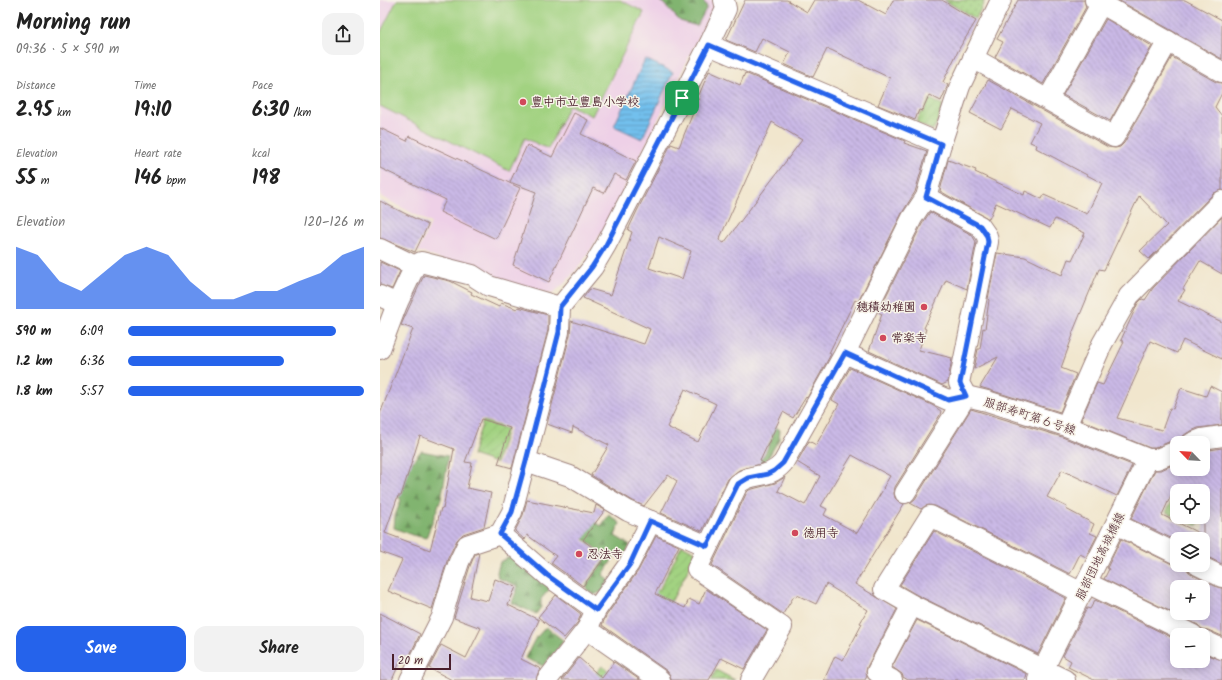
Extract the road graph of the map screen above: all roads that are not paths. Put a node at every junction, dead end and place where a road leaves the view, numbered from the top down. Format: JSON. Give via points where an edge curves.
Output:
{"nodes":[{"id":1,"x":724,"y":0,"type":"edge"},
{"id":2,"x":1001,"y":0,"type":"edge"},
{"id":3,"x":1098,"y":2,"type":"edge"},
{"id":4,"x":1168,"y":41,"type":"junction"},
{"id":5,"x":709,"y":45,"type":"junction"},
{"id":6,"x":973,"y":58,"type":"junction"},
{"id":7,"x":1222,"y":72,"type":"edge"},
{"id":8,"x":1048,"y":100,"type":"junction"},
{"id":9,"x":941,"y":144,"type":"junction"},
{"id":10,"x":926,"y":197,"type":"junction"},
{"id":11,"x":1222,"y":201,"type":"edge"},
{"id":12,"x":380,"y":249,"type":"edge"},
{"id":13,"x":415,"y":266,"type":"junction"},
{"id":14,"x":389,"y":300,"type":"edge"},
{"id":15,"x":560,"y":307,"type":"junction"},
{"id":16,"x":380,"y":349,"type":"edge"},
{"id":17,"x":845,"y":353,"type":"junction"},
{"id":18,"x":966,"y":396,"type":"junction"},
{"id":19,"x":1066,"y":426,"type":"junction"},
{"id":20,"x":1222,"y":436,"type":"edge"},
{"id":21,"x":1210,"y":438,"type":"edge"},
{"id":22,"x":1170,"y":454,"type":"edge"},
{"id":23,"x":1148,"y":459,"type":"junction"},
{"id":24,"x":526,"y":461,"type":"junction"},
{"id":25,"x":905,"y":493,"type":"dead end"},
{"id":26,"x":650,"y":521,"type":"junction"},
{"id":27,"x":1116,"y":524,"type":"junction"},
{"id":28,"x":500,"y":534,"type":"junction"},
{"id":29,"x":707,"y":546,"type":"junction"},
{"id":30,"x":1170,"y":551,"type":"edge"},
{"id":31,"x":1210,"y":571,"type":"edge"},
{"id":32,"x":1222,"y":577,"type":"edge"},
{"id":33,"x":1084,"y":588,"type":"junction"},
{"id":34,"x":912,"y":605,"type":"junction"},
{"id":35,"x":596,"y":610,"type":"junction"},
{"id":36,"x":1177,"y":628,"type":"edge"},
{"id":37,"x":587,"y":629,"type":"junction"},
{"id":38,"x":1210,"y":643,"type":"edge"},
{"id":39,"x":1222,"y":649,"type":"edge"},
{"id":40,"x":1041,"y":675,"type":"edge"},
{"id":41,"x":410,"y":680,"type":"edge"},
{"id":42,"x":547,"y":680,"type":"edge"},
{"id":43,"x":660,"y":680,"type":"edge"},
{"id":44,"x":751,"y":680,"type":"edge"},
{"id":45,"x":892,"y":680,"type":"edge"},
{"id":46,"x":1065,"y":680,"type":"edge"}],
"edges":[{"from":1,"to":5,"type":"street","via":[[726,9]]},
{"from":2,"to":6,"type":"street"},
{"from":3,"to":4,"type":"street"},
{"from":3,"to":8,"type":"street"},
{"from":4,"to":7,"type":"street"},
{"from":4,"to":8,"type":"street","via":[[1114,137]]},
{"from":5,"to":9,"type":"street"},
{"from":5,"to":15,"type":"street","via":[[604,248]]},
{"from":6,"to":8,"type":"street"},
{"from":6,"to":9,"type":"street","via":[[960,86]]},
{"from":9,"to":10,"type":"street"},
{"from":10,"to":17,"type":"street","via":[[912,218]]},
{"from":10,"to":18,"type":"street","via":[[980,226],[987,236],[988,248],[960,383]]},
{"from":11,"to":19,"type":"street","via":[[1129,296],[1102,344]]},
{"from":12,"to":13,"type":"street"},
{"from":13,"to":14,"type":"street"},
{"from":13,"to":15,"type":"street","via":[[421,262],[472,275],[489,286]]},
{"from":14,"to":16,"type":"street"},
{"from":15,"to":24,"type":"street","via":[[559,332]]},
{"from":17,"to":18,"type":"street","name":"服部寿町第６号線","via":[[948,400]]},
{"from":17,"to":29,"type":"street","via":[[783,463],[768,474],[748,478],[738,484]]},
{"from":18,"to":19,"type":"street","name":"服部寿町第６号線"},
{"from":18,"to":25,"type":"street"},
{"from":19,"to":23,"type":"street","name":"服部寿町第６号線"},
{"from":20,"to":21,"type":"street"},
{"from":22,"to":23,"type":"street","via":[[1157,459]]},
{"from":23,"to":27,"type":"street","name":"服部団地高城橋線"},
{"from":24,"to":26,"type":"street","via":[[570,476],[628,511]]},
{"from":24,"to":28,"type":"street","via":[[512,512]]},
{"from":26,"to":29,"type":"street"},
{"from":26,"to":35,"type":"street","via":[[630,564]]},
{"from":27,"to":30,"type":"street"},
{"from":27,"to":33,"type":"street","name":"服部団地高城橋線"},
{"from":28,"to":35,"type":"street","via":[[547,575]]},
{"from":28,"to":41,"type":"street","via":[[467,545],[451,584],[442,617]]},
{"from":29,"to":44,"type":"street","via":[[697,569],[782,627]]},
{"from":31,"to":32,"type":"street"},
{"from":33,"to":34,"type":"street","via":[[930,516],[884,589]]},
{"from":33,"to":36,"type":"street"},
{"from":33,"to":40,"type":"street","name":"服部団地高城橋線"},
{"from":34,"to":40,"type":"street"},
{"from":34,"to":45,"type":"street","via":[[877,672]]},
{"from":35,"to":37,"type":"street"},
{"from":37,"to":42,"type":"street"},
{"from":37,"to":43,"type":"street"},
{"from":38,"to":39,"type":"street"},
{"from":40,"to":46,"type":"street"}]}
